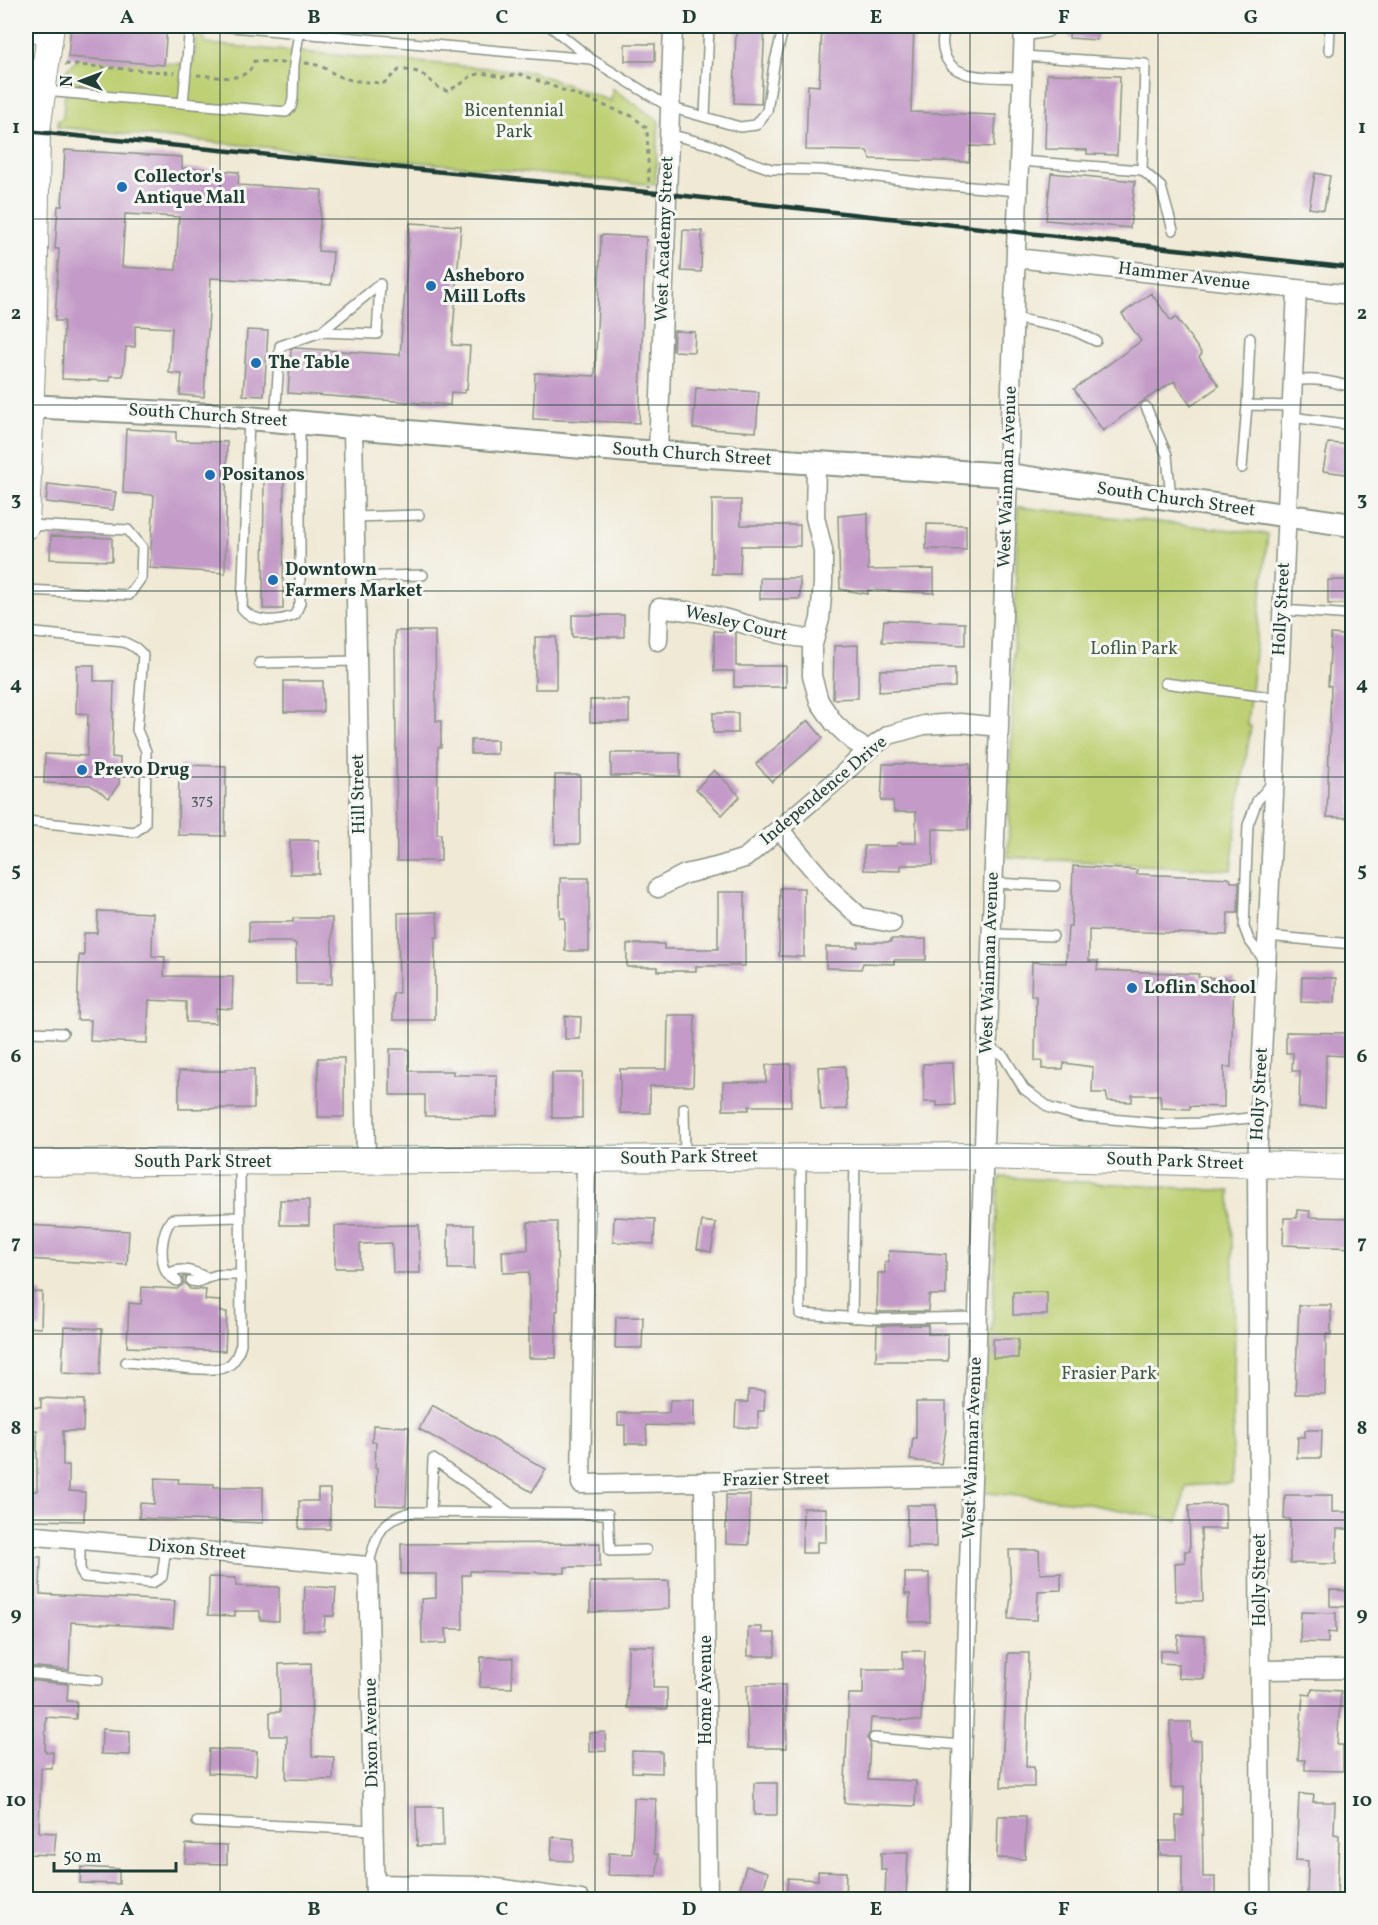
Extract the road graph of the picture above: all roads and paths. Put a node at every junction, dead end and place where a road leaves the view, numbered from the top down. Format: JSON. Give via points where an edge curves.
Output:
{"nodes":[{"id":1,"x":190,"y":26,"type":"edge"},
{"id":2,"x":221,"y":26,"type":"edge"},
{"id":3,"x":550,"y":26,"type":"edge"},
{"id":4,"x":673,"y":26,"type":"edge"},
{"id":5,"x":709,"y":26,"type":"edge"},
{"id":6,"x":784,"y":26,"type":"edge"},
{"id":7,"x":948,"y":26,"type":"edge"},
{"id":8,"x":1054,"y":26,"type":"edge"},
{"id":9,"x":1330,"y":26,"type":"edge"},
{"id":10,"x":300,"y":28,"type":"edge"},
{"id":11,"x":42,"y":30,"type":"edge"},
{"id":12,"x":1024,"y":31,"type":"edge"},
{"id":13,"x":1329,"y":50,"type":"dead end"},
{"id":14,"x":1023,"y":56,"type":"junction"},
{"id":15,"x":591,"y":59,"type":"junction"},
{"id":16,"x":64,"y":64,"type":"dead end"},
{"id":17,"x":294,"y":64,"type":"junction"},
{"id":18,"x":186,"y":74,"type":"junction"},
{"id":19,"x":1022,"y":78,"type":"junction"},
{"id":20,"x":44,"y":91,"type":"junction"},
{"id":21,"x":183,"y":103,"type":"junction"},
{"id":22,"x":669,"y":107,"type":"junction"},
{"id":23,"x":705,"y":117,"type":"junction"},
{"id":24,"x":32,"y":121,"type":"edge"},
{"id":25,"x":668,"y":134,"type":"junction"},
{"id":26,"x":1019,"y":161,"type":"junction"},
{"id":27,"x":1142,"y":171,"type":"junction"},
{"id":28,"x":1018,"y":191,"type":"junction"},
{"id":29,"x":649,"y":192,"type":"dead end"},
{"id":30,"x":1173,"y":230,"type":"dead end"},
{"id":31,"x":1016,"y":258,"type":"junction"},
{"id":32,"x":1297,"y":290,"type":"junction"},
{"id":33,"x":1353,"y":295,"type":"edge"},
{"id":34,"x":1014,"y":318,"type":"junction"},
{"id":35,"x":321,"y":332,"type":"junction"},
{"id":36,"x":1250,"y":338,"type":"dead end"},
{"id":37,"x":1095,"y":341,"type":"dead end"},
{"id":38,"x":1293,"y":381,"type":"junction"},
{"id":39,"x":1353,"y":387,"type":"edge"},
{"id":40,"x":1247,"y":405,"type":"junction"},
{"id":41,"x":28,"y":406,"type":"edge"},
{"id":42,"x":1146,"y":407,"type":"dead end"},
{"id":43,"x":1291,"y":411,"type":"junction"},
{"id":44,"x":249,"y":418,"type":"junction"},
{"id":45,"x":274,"y":420,"type":"junction"},
{"id":46,"x":300,"y":422,"type":"junction"},
{"id":47,"x":1353,"y":425,"type":"edge"},
{"id":48,"x":352,"y":427,"type":"junction"},
{"id":49,"x":658,"y":453,"type":"junction"},
{"id":50,"x":816,"y":463,"type":"junction"},
{"id":51,"x":1242,"y":468,"type":"dead end"},
{"id":52,"x":1008,"y":475,"type":"junction"},
{"id":53,"x":1171,"y":499,"type":"junction"},
{"id":54,"x":419,"y":516,"type":"dead end"},
{"id":55,"x":1287,"y":516,"type":"junction"},
{"id":56,"x":354,"y":517,"type":"junction"},
{"id":57,"x":1353,"y":525,"type":"edge"},
{"id":58,"x":26,"y":526,"type":"edge"},
{"id":59,"x":423,"y":575,"type":"dead end"},
{"id":60,"x":355,"y":577,"type":"junction"},
{"id":61,"x":26,"y":590,"type":"edge"},
{"id":62,"x":1282,"y":610,"type":"junction"},
{"id":63,"x":1353,"y":615,"type":"edge"},
{"id":64,"x":26,"y":632,"type":"edge"},
{"id":65,"x":814,"y":639,"type":"junction"},
{"id":66,"x":658,"y":641,"type":"dead end"},
{"id":67,"x":357,"y":661,"type":"junction"},
{"id":68,"x":259,"y":663,"type":"dead end"},
{"id":69,"x":1165,"y":682,"type":"dead end"},
{"id":70,"x":1278,"y":698,"type":"junction"},
{"id":71,"x":999,"y":727,"type":"junction"},
{"id":72,"x":868,"y":750,"type":"junction"},
{"id":73,"x":1275,"y":780,"type":"junction"},
{"id":74,"x":26,"y":821,"type":"edge"},
{"id":75,"x":779,"y":829,"type":"junction"},
{"id":76,"x":993,"y":883,"type":"junction"},
{"id":77,"x":1055,"y":886,"type":"dead end"},
{"id":78,"x":658,"y":888,"type":"dead end"},
{"id":79,"x":892,"y":923,"type":"dead end"},
{"id":80,"x":991,"y":934,"type":"junction"},
{"id":81,"x":1053,"y":936,"type":"dead end"},
{"id":82,"x":1267,"y":936,"type":"junction"},
{"id":83,"x":1353,"y":944,"type":"edge"},
{"id":84,"x":1266,"y":963,"type":"junction"},
{"id":85,"x":26,"y":1032,"type":"edge"},
{"id":86,"x":63,"y":1033,"type":"dead end"},
{"id":87,"x":987,"y":1047,"type":"junction"},
{"id":88,"x":684,"y":1108,"type":"dead end"},
{"id":89,"x":1259,"y":1117,"type":"junction"},
{"id":90,"x":855,"y":1156,"type":"junction"},
{"id":91,"x":983,"y":1156,"type":"junction"},
{"id":92,"x":801,"y":1157,"type":"junction"},
{"id":93,"x":685,"y":1158,"type":"junction"},
{"id":94,"x":586,"y":1160,"type":"junction"},
{"id":95,"x":366,"y":1161,"type":"junction"},
{"id":96,"x":240,"y":1162,"type":"junction"},
{"id":97,"x":26,"y":1163,"type":"edge"},
{"id":98,"x":1257,"y":1165,"type":"junction"},
{"id":99,"x":1353,"y":1167,"type":"edge"},
{"id":100,"x":240,"y":1217,"type":"junction"},
{"id":101,"x":167,"y":1274,"type":"junction"},
{"id":102,"x":241,"y":1275,"type":"junction"},
{"id":103,"x":207,"y":1278,"type":"junction"},
{"id":104,"x":177,"y":1281,"type":"dead end"},
{"id":105,"x":191,"y":1281,"type":"dead end"},
{"id":106,"x":978,"y":1317,"type":"junction"},
{"id":107,"x":852,"y":1318,"type":"junction"},
{"id":108,"x":126,"y":1362,"type":"dead end"},
{"id":109,"x":972,"y":1477,"type":"junction"},
{"id":110,"x":704,"y":1481,"type":"junction"},
{"id":111,"x":431,"y":1512,"type":"junction"},
{"id":112,"x":510,"y":1513,"type":"junction"},
{"id":113,"x":26,"y":1535,"type":"edge"},
{"id":114,"x":80,"y":1539,"type":"junction"},
{"id":115,"x":166,"y":1547,"type":"junction"},
{"id":116,"x":646,"y":1550,"type":"dead end"},
{"id":117,"x":368,"y":1566,"type":"junction"},
{"id":118,"x":1353,"y":1669,"type":"edge"},
{"id":119,"x":1260,"y":1670,"type":"junction"},
{"id":120,"x":26,"y":1673,"type":"edge"},
{"id":121,"x":98,"y":1680,"type":"dead end"},
{"id":122,"x":874,"y":1738,"type":"dead end"},
{"id":123,"x":962,"y":1745,"type":"junction"},
{"id":124,"x":197,"y":1822,"type":"dead end"},
{"id":125,"x":374,"y":1830,"type":"junction"},
{"id":126,"x":375,"y":1892,"type":"edge"},
{"id":127,"x":581,"y":1899,"type":"edge"},
{"id":128,"x":708,"y":1899,"type":"edge"},
{"id":129,"x":957,"y":1899,"type":"edge"},
{"id":130,"x":1261,"y":1899,"type":"edge"}],
"edges":[{"from":1,"to":18,"type":"lane"},
{"from":2,"to":10,"type":"lane"},
{"from":3,"to":15,"type":"lane"},
{"from":4,"to":22,"type":"street","name":"West Academy Street"},
{"from":5,"to":23,"type":"lane"},
{"from":6,"to":23,"type":"lane","via":[[767,111],[756,125],[740,127]]},
{"from":7,"to":19,"type":"lane","via":[[942,40],[953,69],[967,74]]},
{"from":8,"to":12,"type":"lane","via":[[1048,32]]},
{"from":9,"to":13,"type":"lane"},
{"from":10,"to":15,"type":"lane"},
{"from":10,"to":17,"type":"lane"},
{"from":11,"to":20,"type":"main road"},
{"from":12,"to":14,"type":"street","name":"West Wainman Avenue"},
{"from":14,"to":19,"type":"street","name":"West Wainman Avenue"},
{"from":14,"to":27,"type":"lane","via":[[1144,64]]},
{"from":15,"to":22,"type":"lane"},
{"from":16,"to":18,"type":"path"},
{"from":17,"to":18,"type":"path","via":[[254,61],[246,75],[227,77]]},
{"from":17,"to":21,"type":"lane","via":[[293,98],[285,112]]},
{"from":17,"to":29,"type":"path","via":[[322,65],[342,77],[384,83],[399,70],[412,71],[447,91],[471,76],[520,74],[632,117],[647,128]]},
{"from":18,"to":21,"type":"lane"},
{"from":19,"to":26,"type":"street","name":"West Wainman Avenue"},
{"from":20,"to":21,"type":"lane"},
{"from":20,"to":24,"type":"main road"},
{"from":22,"to":23,"type":"lane"},
{"from":22,"to":25,"type":"street","name":"West Academy Street"},
{"from":24,"to":41,"type":"main road"},
{"from":25,"to":28,"type":"lane","via":[[712,145],[771,169]]},
{"from":25,"to":49,"type":"street","name":"West Academy Street"},
{"from":26,"to":27,"type":"lane"},
{"from":26,"to":28,"type":"street","name":"West Wainman Avenue"},
{"from":27,"to":30,"type":"lane","via":[[1161,187]]},
{"from":28,"to":31,"type":"street","name":"West Wainman Avenue"},
{"from":31,"to":32,"type":"street","name":"Hammer Avenue"},
{"from":31,"to":34,"type":"street","name":"West Wainman Avenue"},
{"from":32,"to":33,"type":"street","name":"Hammer Avenue"},
{"from":32,"to":38,"type":"street","name":"Holly Street"},
{"from":34,"to":37,"type":"lane","via":[[1070,329]]},
{"from":34,"to":52,"type":"street","name":"West Wainman Avenue"},
{"from":35,"to":35,"type":"lane","via":[[377,334],[380,284],[372,291]]},
{"from":35,"to":45,"type":"lane","via":[[280,346]]},
{"from":36,"to":40,"type":"lane"},
{"from":38,"to":39,"type":"lane","via":[[1312,379]]},
{"from":38,"to":43,"type":"street","name":"Holly Street"},
{"from":40,"to":43,"type":"lane"},
{"from":40,"to":51,"type":"lane"},
{"from":41,"to":44,"type":"street","name":"South Church Street"},
{"from":41,"to":58,"type":"main road"},
{"from":42,"to":53,"type":"lane","via":[[1167,455]]},
{"from":43,"to":47,"type":"lane"},
{"from":43,"to":55,"type":"street","name":"Holly Street"},
{"from":44,"to":45,"type":"street","name":"South Church Street"},
{"from":44,"to":46,"type":"lane","via":[[242,608],[254,618],[270,620],[295,615],[300,603]]},
{"from":45,"to":46,"type":"street","name":"South Church Street"},
{"from":46,"to":48,"type":"street","name":"South Church Street"},
{"from":48,"to":49,"type":"street","name":"South Church Street"},
{"from":48,"to":56,"type":"street","name":"Hill Street"},
{"from":49,"to":50,"type":"street","name":"South Church Street"},
{"from":50,"to":52,"type":"street","name":"South Church Street"},
{"from":50,"to":65,"type":"street","via":[[815,517],[823,550],[823,584]]},
{"from":52,"to":53,"type":"street","name":"South Church Street"},
{"from":52,"to":71,"type":"street","name":"West Wainman Avenue"},
{"from":53,"to":55,"type":"street","name":"South Church Street"},
{"from":54,"to":56,"type":"lane"},
{"from":55,"to":57,"type":"street","name":"South Church Street"},
{"from":55,"to":62,"type":"street","name":"Holly Street"},
{"from":56,"to":60,"type":"street","name":"Hill Street"},
{"from":58,"to":61,"type":"lane","via":[[128,530],[142,547],[141,578],[129,595]]},
{"from":59,"to":60,"type":"lane"},
{"from":60,"to":67,"type":"street","name":"Hill Street"},
{"from":62,"to":63,"type":"lane"},
{"from":62,"to":70,"type":"street","name":"Holly Street"},
{"from":64,"to":74,"type":"lane","via":[[124,642],[143,655],[137,730],[146,751],[147,769],[145,824],[135,832]]},
{"from":65,"to":66,"type":"street","name":"Wesley Court","via":[[791,638],[693,611],[659,608]]},
{"from":65,"to":72,"type":"street","via":[[812,675],[819,701],[834,723]]},
{"from":67,"to":68,"type":"lane"},
{"from":67,"to":95,"type":"street","name":"Hill Street"},
{"from":69,"to":70,"type":"lane"},
{"from":70,"to":73,"type":"street","name":"Holly Street"},
{"from":71,"to":72,"type":"street","name":"Independence Drive","via":[[924,725],[889,735]]},
{"from":71,"to":76,"type":"street","name":"West Wainman Avenue"},
{"from":72,"to":75,"type":"street","name":"Independence Drive"},
{"from":73,"to":82,"type":"street","name":"Holly Street"},
{"from":73,"to":84,"type":"lane","via":[[1257,801],[1248,825],[1244,927]]},
{"from":75,"to":78,"type":"street","name":"Independence Drive","via":[[745,858],[685,874]]},
{"from":75,"to":79,"type":"street","via":[[830,889],[860,917]]},
{"from":76,"to":77,"type":"lane"},
{"from":76,"to":80,"type":"street","name":"West Wainman Avenue"},
{"from":80,"to":81,"type":"lane"},
{"from":80,"to":87,"type":"street","name":"West Wainman Avenue"},
{"from":82,"to":83,"type":"lane"},
{"from":82,"to":84,"type":"street","name":"Holly Street"},
{"from":84,"to":89,"type":"street","name":"Holly Street"},
{"from":85,"to":86,"type":"lane"},
{"from":87,"to":89,"type":"lane","via":[[1002,1055],[1024,1089],[1050,1107],[1078,1116],[1166,1124]]},
{"from":87,"to":91,"type":"street","name":"West Wainman Avenue"},
{"from":88,"to":93,"type":"lane"},
{"from":89,"to":98,"type":"street","name":"Holly Street"},
{"from":90,"to":91,"type":"main road","name":"South Park Street"},
{"from":90,"to":92,"type":"main road","name":"South Park Street"},
{"from":90,"to":107,"type":"lane"},
{"from":91,"to":98,"type":"main road","name":"South Park Street"},
{"from":91,"to":106,"type":"street","name":"West Wainman Avenue"},
{"from":92,"to":93,"type":"main road","name":"South Park Street"},
{"from":92,"to":107,"type":"lane","via":[[800,1314]]},
{"from":93,"to":94,"type":"main road","name":"South Park Street"},
{"from":94,"to":95,"type":"main road","name":"South Park Street"},
{"from":94,"to":110,"type":"street","name":"Frazier Street","via":[[581,1484]]},
{"from":95,"to":96,"type":"main road","name":"South Park Street"},
{"from":96,"to":97,"type":"main road","name":"South Park Street"},
{"from":96,"to":100,"type":"lane"},
{"from":98,"to":99,"type":"main road","name":"South Park Street"},
{"from":98,"to":119,"type":"street","name":"Holly Street"},
{"from":100,"to":101,"type":"lane","via":[[172,1219],[161,1255]]},
{"from":100,"to":102,"type":"lane"},
{"from":101,"to":103,"type":"lane","via":[[178,1269],[191,1270]]},
{"from":101,"to":104,"type":"lane"},
{"from":102,"to":103,"type":"lane"},
{"from":102,"to":108,"type":"lane","via":[[241,1344],[234,1362],[211,1369]]},
{"from":103,"to":105,"type":"lane"},
{"from":106,"to":107,"type":"lane"},
{"from":106,"to":109,"type":"street","name":"West Wainman Avenue"},
{"from":109,"to":110,"type":"street","name":"Frazier Street"},
{"from":109,"to":123,"type":"street","name":"West Wainman Avenue"},
{"from":110,"to":128,"type":"street","name":"Home Avenue"},
{"from":111,"to":112,"type":"lane"},
{"from":111,"to":112,"type":"lane","via":[[433,1459]]},
{"from":111,"to":117,"type":"lane","via":[[411,1512],[386,1522],[378,1533]]},
{"from":112,"to":116,"type":"lane","via":[[608,1514],[610,1551]]},
{"from":113,"to":114,"type":"street","name":"Dixon Street"},
{"from":114,"to":115,"type":"street","name":"Dixon Street"},
{"from":114,"to":115,"type":"lane","via":[[80,1569],[84,1577],[152,1583],[162,1577]]},
{"from":115,"to":117,"type":"street","name":"Dixon Street"},
{"from":117,"to":125,"type":"street","name":"Dixon Avenue"},
{"from":118,"to":119,"type":"street"},
{"from":119,"to":130,"type":"street","name":"Holly Street"},
{"from":120,"to":121,"type":"lane"},
{"from":122,"to":123,"type":"lane"},
{"from":123,"to":129,"type":"street","name":"West Wainman Avenue"},
{"from":124,"to":125,"type":"lane"},
{"from":125,"to":126,"type":"street","name":"Dixon Avenue"},
{"from":126,"to":127,"type":"street","via":[[482,1886]]}]}
